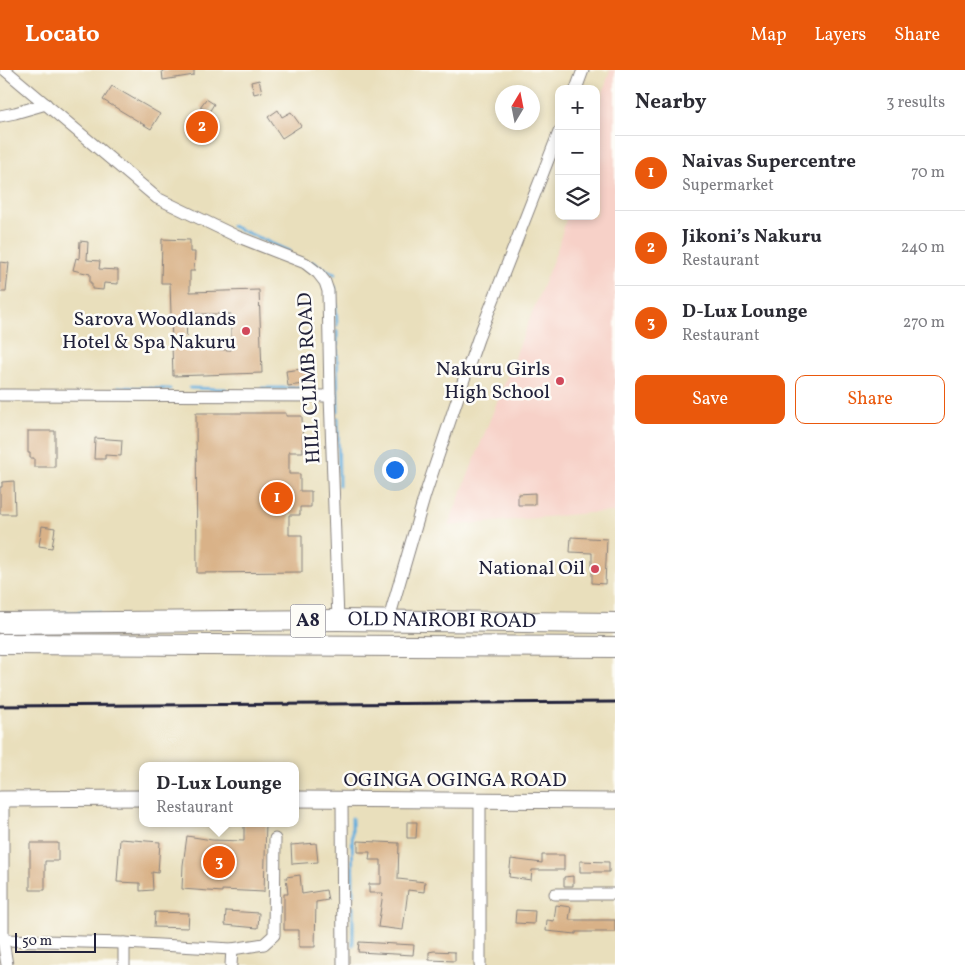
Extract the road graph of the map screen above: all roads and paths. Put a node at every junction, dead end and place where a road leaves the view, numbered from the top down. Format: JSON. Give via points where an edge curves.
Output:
{"nodes":[{"id":1,"x":5,"y":70,"type":"edge"},
{"id":2,"x":583,"y":70,"type":"edge"},
{"id":3,"x":577,"y":85,"type":"edge"},
{"id":4,"x":46,"y":104,"type":"junction"},
{"id":5,"x":0,"y":116,"type":"edge"},
{"id":6,"x":555,"y":142,"type":"edge"},
{"id":7,"x":0,"y":395,"type":"edge"},
{"id":8,"x":330,"y":396,"type":"junction"},
{"id":9,"x":338,"y":620,"type":"junction"},
{"id":10,"x":388,"y":622,"type":"junction"},
{"id":11,"x":0,"y":623,"type":"edge"},
{"id":12,"x":614,"y":623,"type":"edge"},
{"id":13,"x":0,"y":644,"type":"edge"},
{"id":14,"x":614,"y":647,"type":"edge"},
{"id":15,"x":139,"y":798,"type":"edge"},
{"id":16,"x":1,"y":799,"type":"edge"},
{"id":17,"x":299,"y":799,"type":"edge"},
{"id":18,"x":342,"y":800,"type":"junction"},
{"id":19,"x":480,"y":801,"type":"junction"},
{"id":20,"x":615,"y":801,"type":"edge"},
{"id":21,"x":275,"y":839,"type":"dead end"},
{"id":22,"x":555,"y":894,"type":"dead end"},
{"id":23,"x":615,"y":894,"type":"edge"},
{"id":24,"x":3,"y":940,"type":"junction"},
{"id":25,"x":124,"y":943,"type":"junction"},
{"id":26,"x":232,"y":948,"type":"junction"},
{"id":27,"x":7,"y":965,"type":"edge"},
{"id":28,"x":124,"y":965,"type":"edge"},
{"id":29,"x":231,"y":965,"type":"edge"},
{"id":30,"x":343,"y":965,"type":"edge"},
{"id":31,"x":480,"y":965,"type":"edge"}],
"edges":[{"from":1,"to":4,"type":"street","name":"HILL CLIMB ROAD"},
{"from":2,"to":3,"type":"street"},
{"from":4,"to":5,"type":"street"},
{"from":4,"to":8,"type":"street","name":"HILL CLIMB ROAD","via":[[162,201],[305,264],[318,273],[328,291]]},
{"from":6,"to":10,"type":"street","via":[[478,339],[422,503]]},
{"from":7,"to":8,"type":"street"},
{"from":8,"to":9,"type":"street","name":"HILL CLIMB ROAD"},
{"from":9,"to":10,"type":"highway","name":"OLD NAIROBI ROAD","number":"A8"},
{"from":9,"to":11,"type":"highway","name":"OLD NAIROBI ROAD","number":"A8"},
{"from":10,"to":12,"type":"highway","name":"OLD NAIROBI ROAD","number":"A8"},
{"from":13,"to":14,"type":"highway","name":"OLD NAIROBI ROAD","number":"A8"},
{"from":15,"to":16,"type":"street"},
{"from":16,"to":24,"type":"street"},
{"from":17,"to":18,"type":"street","name":"OGINGA OGINGA ROAD"},
{"from":18,"to":19,"type":"street","name":"OGINGA OGINGA ROAD"},
{"from":18,"to":30,"type":"street"},
{"from":19,"to":20,"type":"street","name":"OGINGA OGINGA ROAD"},
{"from":19,"to":31,"type":"street"},
{"from":21,"to":26,"type":"street","via":[[274,935],[264,944]]},
{"from":22,"to":23,"type":"street"},
{"from":24,"to":25,"type":"street"},
{"from":24,"to":27,"type":"street"},
{"from":25,"to":26,"type":"street"},
{"from":25,"to":28,"type":"street"},
{"from":26,"to":29,"type":"street"}]}
